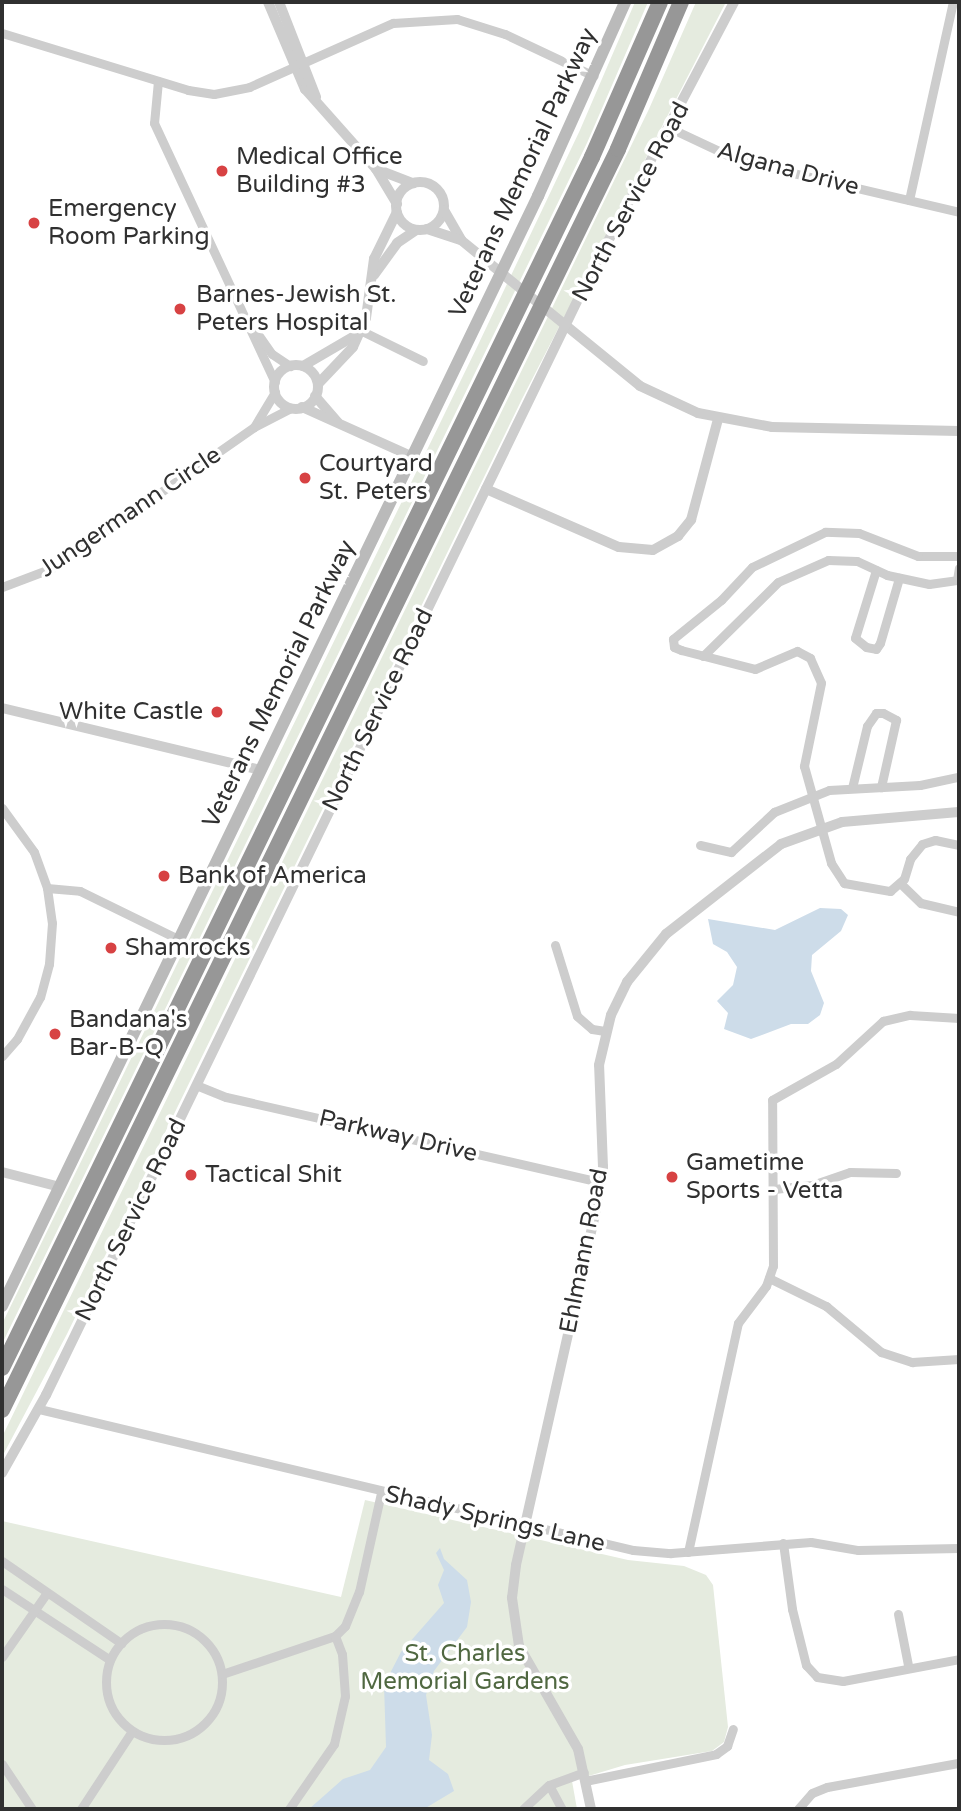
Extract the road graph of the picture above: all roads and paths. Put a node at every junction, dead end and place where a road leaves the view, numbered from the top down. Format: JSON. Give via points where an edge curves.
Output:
{"nodes":[{"id":1,"x":268,"y":2,"type":"edge"},
{"id":2,"x":279,"y":2,"type":"edge"},
{"id":3,"x":625,"y":2,"type":"edge"},
{"id":4,"x":660,"y":2,"type":"edge"},
{"id":5,"x":681,"y":2,"type":"edge"},
{"id":6,"x":734,"y":2,"type":"edge"},
{"id":7,"x":953,"y":2,"type":"edge"},
{"id":8,"x":2,"y":33,"type":"edge"},
{"id":9,"x":298,"y":64,"type":"junction"},
{"id":10,"x":594,"y":76,"type":"junction"},
{"id":11,"x":158,"y":81,"type":"junction"},
{"id":12,"x":670,"y":128,"type":"junction"},
{"id":13,"x":376,"y":169,"type":"junction"},
{"id":14,"x":413,"y":183,"type":"junction"},
{"id":15,"x":909,"y":200,"type":"junction"},
{"id":16,"x":397,"y":208,"type":"junction"},
{"id":17,"x":444,"y":210,"type":"junction"},
{"id":18,"x":959,"y":212,"type":"edge"},
{"id":19,"x":421,"y":229,"type":"junction"},
{"id":20,"x":461,"y":240,"type":"junction"},
{"id":21,"x":374,"y":275,"type":"junction"},
{"id":22,"x":254,"y":328,"type":"junction"},
{"id":23,"x":358,"y":332,"type":"junction"},
{"id":24,"x":423,"y":361,"type":"dead end"},
{"id":25,"x":290,"y":366,"type":"junction"},
{"id":26,"x":303,"y":366,"type":"junction"},
{"id":27,"x":317,"y":384,"type":"junction"},
{"id":28,"x":275,"y":387,"type":"junction"},
{"id":29,"x":315,"y":396,"type":"junction"},
{"id":30,"x":297,"y":408,"type":"junction"},
{"id":31,"x":718,"y":419,"type":"junction"},
{"id":32,"x":338,"y":422,"type":"junction"},
{"id":33,"x":254,"y":427,"type":"junction"},
{"id":34,"x":959,"y":432,"type":"edge"},
{"id":35,"x":411,"y":456,"type":"junction"},
{"id":36,"x":486,"y":489,"type":"junction"},
{"id":37,"x":959,"y":561,"type":"edge"},
{"id":38,"x":959,"y":568,"type":"edge"},
{"id":39,"x":876,"y":570,"type":"junction"},
{"id":40,"x":899,"y":578,"type":"junction"},
{"id":41,"x":2,"y":587,"type":"edge"},
{"id":42,"x":703,"y":656,"type":"junction"},
{"id":43,"x":2,"y":708,"type":"edge"},
{"id":44,"x":260,"y":770,"type":"junction"},
{"id":45,"x":959,"y":777,"type":"edge"},
{"id":46,"x":881,"y":786,"type":"junction"},
{"id":47,"x":852,"y":788,"type":"junction"},
{"id":48,"x":813,"y":795,"type":"junction"},
{"id":49,"x":2,"y":808,"type":"edge"},
{"id":50,"x":959,"y":812,"type":"edge"},
{"id":51,"x":821,"y":828,"type":"junction"},
{"id":52,"x":700,"y":845,"type":"dead end"},
{"id":53,"x":959,"y":845,"type":"edge"},
{"id":54,"x":900,"y":883,"type":"junction"},
{"id":55,"x":47,"y":888,"type":"junction"},
{"id":56,"x":959,"y":912,"type":"edge"},
{"id":57,"x":180,"y":940,"type":"junction"},
{"id":58,"x":555,"y":945,"type":"dead end"},
{"id":59,"x":959,"y":1018,"type":"edge"},
{"id":60,"x":605,"y":1031,"type":"junction"},
{"id":61,"x":2,"y":1056,"type":"edge"},
{"id":62,"x":196,"y":1085,"type":"junction"},
{"id":63,"x":2,"y":1172,"type":"edge"},
{"id":64,"x":896,"y":1173,"type":"dead end"},
{"id":65,"x":601,"y":1182,"type":"junction"},
{"id":66,"x":60,"y":1187,"type":"junction"},
{"id":67,"x":774,"y":1189,"type":"junction"},
{"id":68,"x":769,"y":1278,"type":"junction"},
{"id":69,"x":2,"y":1306,"type":"edge"},
{"id":70,"x":959,"y":1359,"type":"edge"},
{"id":71,"x":2,"y":1368,"type":"edge"},
{"id":72,"x":39,"y":1409,"type":"junction"},
{"id":73,"x":2,"y":1410,"type":"edge"},
{"id":74,"x":2,"y":1473,"type":"edge"},
{"id":75,"x":381,"y":1493,"type":"junction"},
{"id":76,"x":525,"y":1525,"type":"junction"},
{"id":77,"x":783,"y":1542,"type":"junction"},
{"id":78,"x":959,"y":1548,"type":"edge"},
{"id":79,"x":688,"y":1552,"type":"junction"},
{"id":80,"x":2,"y":1561,"type":"edge"},
{"id":81,"x":2,"y":1589,"type":"edge"},
{"id":82,"x":46,"y":1594,"type":"junction"},
{"id":83,"x":35,"y":1610,"type":"junction"},
{"id":84,"x":898,"y":1614,"type":"dead end"},
{"id":85,"x":335,"y":1636,"type":"junction"},
{"id":86,"x":121,"y":1643,"type":"junction"},
{"id":87,"x":2,"y":1657,"type":"edge"},
{"id":88,"x":959,"y":1659,"type":"edge"},
{"id":89,"x":110,"y":1660,"type":"junction"},
{"id":90,"x":908,"y":1665,"type":"junction"},
{"id":91,"x":222,"y":1674,"type":"junction"},
{"id":92,"x":733,"y":1729,"type":"dead end"},
{"id":93,"x":132,"y":1731,"type":"junction"},
{"id":94,"x":958,"y":1763,"type":"edge"},
{"id":95,"x":2,"y":1765,"type":"edge"},
{"id":96,"x":584,"y":1776,"type":"junction"},
{"id":97,"x":549,"y":1785,"type":"junction"},
{"id":98,"x":812,"y":1793,"type":"junction"},
{"id":99,"x":32,"y":1809,"type":"edge"},
{"id":100,"x":81,"y":1809,"type":"edge"},
{"id":101,"x":289,"y":1809,"type":"edge"},
{"id":102,"x":523,"y":1809,"type":"edge"},
{"id":103,"x":562,"y":1809,"type":"edge"},
{"id":104,"x":591,"y":1809,"type":"edge"},
{"id":105,"x":797,"y":1809,"type":"edge"},
{"id":106,"x":806,"y":1809,"type":"edge"}],
"edges":[{"from":1,"to":9,"type":"street"},
{"from":2,"to":9,"type":"street"},
{"from":3,"to":10,"type":"main road","name":"Veterans Memorial Parkway"},
{"from":4,"to":71,"type":"highway","via":[[592,156]]},
{"from":5,"to":73,"type":"highway","via":[[618,149]]},
{"from":6,"to":12,"type":"street","name":"North Service Road"},
{"from":7,"to":15,"type":"street"},
{"from":8,"to":11,"type":"street"},
{"from":9,"to":10,"type":"street","via":[[393,23],[457,19],[505,34]]},
{"from":9,"to":11,"type":"street","via":[[224,94]]},
{"from":9,"to":13,"type":"street","via":[[345,137]]},
{"from":10,"to":35,"type":"main road","name":"Veterans Memorial Parkway"},
{"from":11,"to":22,"type":"street","via":[[154,123]]},
{"from":12,"to":15,"type":"street","name":"Algana Drive","via":[[728,157]]},
{"from":12,"to":36,"type":"street","name":"North Service Road","via":[[586,283]]},
{"from":13,"to":14,"type":"street"},
{"from":13,"to":16,"type":"street"},
{"from":14,"to":16,"type":"street","via":[[402,191]]},
{"from":14,"to":17,"type":"street","via":[[436,188]]},
{"from":15,"to":18,"type":"street","name":"Algana Drive"},
{"from":16,"to":19,"type":"street","via":[[406,226]]},
{"from":16,"to":21,"type":"street","via":[[374,259]]},
{"from":17,"to":19,"type":"street","via":[[437,223]]},
{"from":17,"to":20,"type":"street"},
{"from":19,"to":20,"type":"street"},
{"from":19,"to":21,"type":"street","via":[[397,243]]},
{"from":20,"to":31,"type":"street","via":[[640,386]]},
{"from":21,"to":23,"type":"street","via":[[370,308]]},
{"from":22,"to":25,"type":"street","via":[[272,354]]},
{"from":22,"to":28,"type":"street"},
{"from":23,"to":24,"type":"street"},
{"from":23,"to":26,"type":"street"},
{"from":23,"to":27,"type":"street","via":[[352,346]]},
{"from":25,"to":26,"type":"street"},
{"from":25,"to":28,"type":"street"},
{"from":26,"to":27,"type":"street"},
{"from":27,"to":29,"type":"street"},
{"from":28,"to":30,"type":"street"},
{"from":28,"to":33,"type":"street","name":"Jungermann Circle"},
{"from":29,"to":30,"type":"street"},
{"from":29,"to":32,"type":"street"},
{"from":30,"to":32,"type":"street"},
{"from":30,"to":33,"type":"street","name":"Jungermann Circle"},
{"from":31,"to":34,"type":"street","via":[[772,427]]},
{"from":31,"to":36,"type":"street","via":[[691,520],[678,536],[653,550],[619,547]]},
{"from":32,"to":35,"type":"street"},
{"from":33,"to":41,"type":"street","name":"Jungermann Circle","via":[[52,568]]},
{"from":35,"to":44,"type":"main road","name":"Veterans Memorial Parkway"},
{"from":36,"to":62,"type":"street","name":"North Service Road"},
{"from":37,"to":42,"type":"street","via":[[959,556],[901,551],[839,530],[800,541],[752,567],[721,600],[678,632],[674,647]]},
{"from":38,"to":40,"type":"street","via":[[957,580],[951,583]]},
{"from":39,"to":40,"type":"street"},
{"from":39,"to":40,"type":"street","via":[[855,638],[866,647],[876,649],[880,643]]},
{"from":39,"to":42,"type":"street","via":[[844,558],[808,567],[766,592]]},
{"from":42,"to":48,"type":"street","via":[[755,669],[797,651],[810,658],[821,683],[804,757]]},
{"from":43,"to":44,"type":"street"},
{"from":44,"to":57,"type":"main road","name":"Veterans Memorial Parkway"},
{"from":45,"to":46,"type":"street","via":[[939,783]]},
{"from":46,"to":47,"type":"street"},
{"from":46,"to":47,"type":"street","via":[[895,720],[876,713],[867,726]]},
{"from":47,"to":48,"type":"street"},
{"from":48,"to":51,"type":"street"},
{"from":48,"to":52,"type":"street","via":[[774,812],[731,852]]},
{"from":49,"to":55,"type":"street","via":[[34,852]]},
{"from":50,"to":51,"type":"street","name":"Ehlmann Road"},
{"from":51,"to":54,"type":"street","via":[[831,863],[844,883],[882,892]]},
{"from":51,"to":60,"type":"street","name":"Ehlmann Road","via":[[763,856],[666,934],[627,982]]},
{"from":53,"to":54,"type":"street","via":[[935,840],[922,844]]},
{"from":54,"to":56,"type":"street","via":[[921,903]]},
{"from":55,"to":57,"type":"street","via":[[80,891]]},
{"from":55,"to":61,"type":"street","via":[[52,939],[46,980],[27,1022]]},
{"from":57,"to":66,"type":"main road","name":"Veterans Memorial Parkway"},
{"from":58,"to":60,"type":"street","via":[[577,1016]]},
{"from":59,"to":67,"type":"street","via":[[910,1015],[883,1021],[836,1064],[772,1100]]},
{"from":60,"to":65,"type":"street","name":"Ehlmann Road","via":[[598,1077]]},
{"from":62,"to":65,"type":"street","name":"Parkway Drive","via":[[226,1097]]},
{"from":62,"to":72,"type":"street","name":"North Service Road"},
{"from":63,"to":66,"type":"street"},
{"from":64,"to":67,"type":"street","via":[[850,1172],[812,1185]]},
{"from":65,"to":76,"type":"street","name":"Ehlmann Road"},
{"from":66,"to":69,"type":"main road","name":"Veterans Memorial Parkway"},
{"from":67,"to":68,"type":"street","via":[[775,1252]]},
{"from":68,"to":70,"type":"street","via":[[825,1306],[880,1352],[912,1362]]},
{"from":68,"to":79,"type":"street","via":[[737,1322]]},
{"from":72,"to":74,"type":"street","name":"North Service Road"},
{"from":72,"to":75,"type":"street","name":"Shady Springs Lane"},
{"from":75,"to":76,"type":"street","name":"Shady Springs Lane"},
{"from":75,"to":85,"type":"street","via":[[359,1592]]},
{"from":76,"to":79,"type":"street","name":"Shady Springs Lane","via":[[633,1550]]},
{"from":76,"to":96,"type":"street","name":"Ehlmann Road","via":[[513,1582],[515,1630],[525,1662],[570,1732]]},
{"from":77,"to":78,"type":"street","name":"Shady Springs Lane","via":[[827,1543],[858,1550]]},
{"from":77,"to":79,"type":"street","name":"Shady Springs Lane"},
{"from":77,"to":90,"type":"street","via":[[792,1609],[811,1672],[824,1680],[843,1681]]},
{"from":80,"to":82,"type":"street"},
{"from":81,"to":83,"type":"street"},
{"from":82,"to":83,"type":"street"},
{"from":82,"to":86,"type":"street"},
{"from":83,"to":87,"type":"street"},
{"from":83,"to":89,"type":"street"},
{"from":84,"to":90,"type":"street"},
{"from":85,"to":91,"type":"street"},
{"from":85,"to":101,"type":"street","via":[[342,1654],[345,1696],[334,1744]]},
{"from":86,"to":89,"type":"street"},
{"from":86,"to":91,"type":"street","via":[[148,1626],[181,1626],[209,1644]]},
{"from":88,"to":90,"type":"street"},
{"from":89,"to":93,"type":"street","via":[[107,1691],[116,1713]]},
{"from":91,"to":93,"type":"street","via":[[218,1707],[195,1732],[163,1741]]},
{"from":92,"to":96,"type":"street","via":[[727,1746],[716,1754]]},
{"from":93,"to":100,"type":"street"},
{"from":94,"to":98,"type":"street"},
{"from":95,"to":99,"type":"street"},
{"from":96,"to":97,"type":"street"},
{"from":96,"to":104,"type":"street","name":"Ehlmann Road"},
{"from":97,"to":102,"type":"street"},
{"from":97,"to":103,"type":"street"},
{"from":98,"to":105,"type":"street"},
{"from":98,"to":106,"type":"street"}]}
